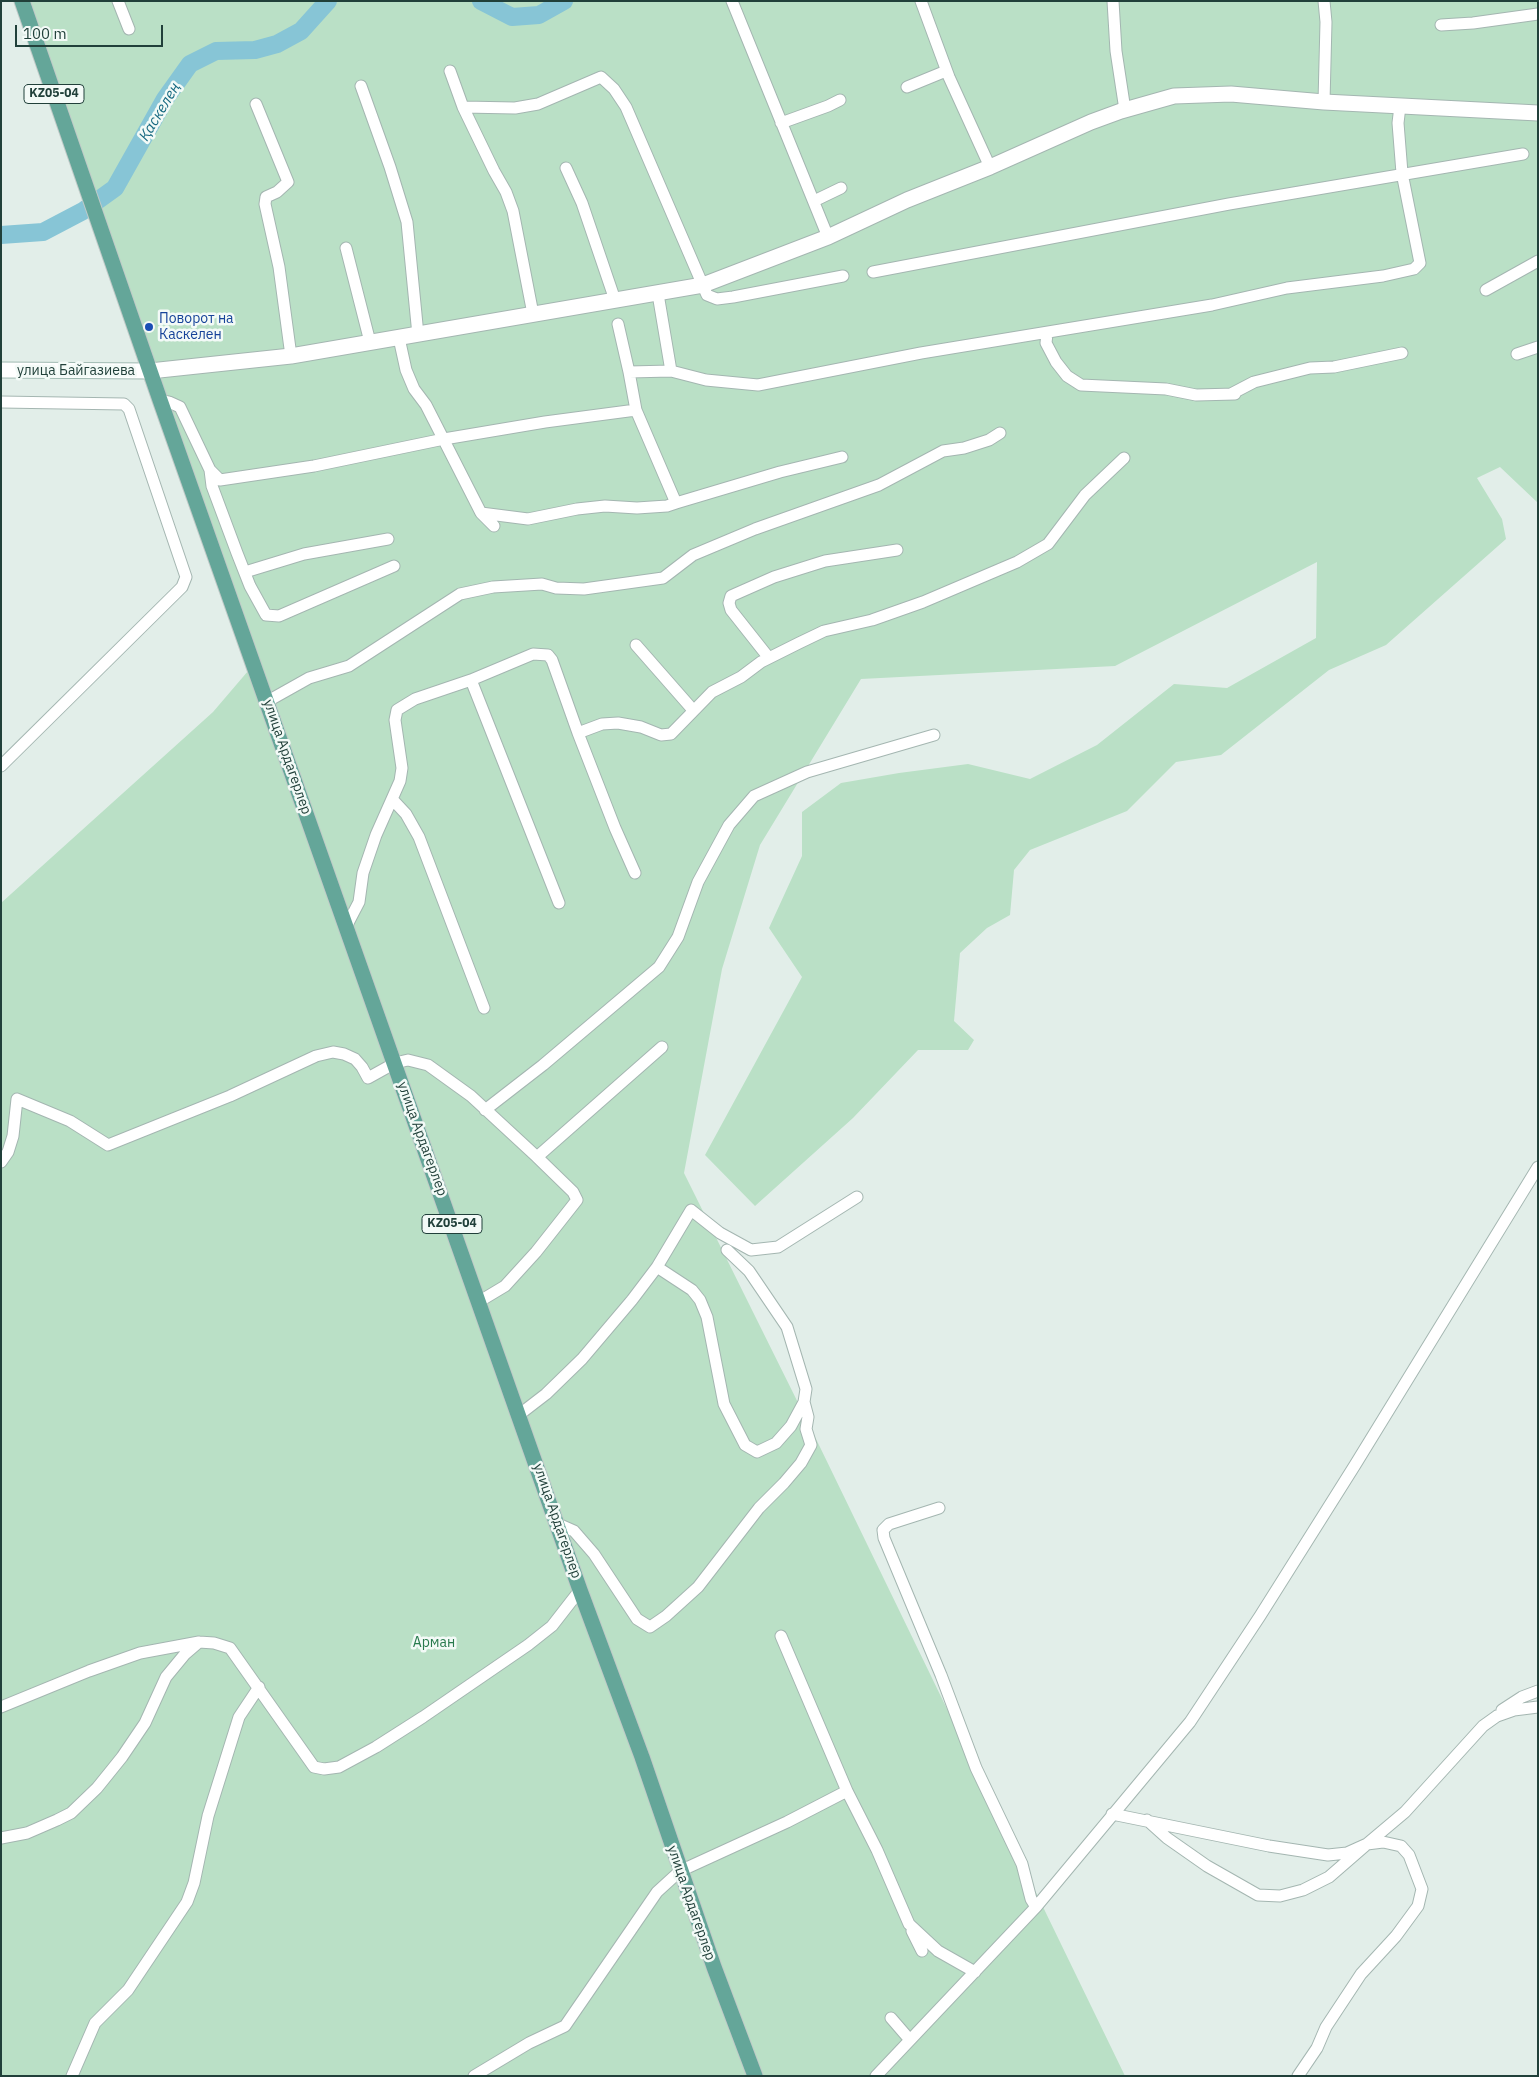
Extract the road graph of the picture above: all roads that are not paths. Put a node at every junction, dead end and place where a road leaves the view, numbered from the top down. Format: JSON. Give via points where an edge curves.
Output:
{"nodes":[{"id":1,"x":22,"y":1,"type":"edge"},
{"id":2,"x":118,"y":1,"type":"edge"},
{"id":3,"x":732,"y":1,"type":"edge"},
{"id":4,"x":921,"y":1,"type":"edge"},
{"id":5,"x":1113,"y":1,"type":"edge"},
{"id":6,"x":1324,"y":1,"type":"edge"},
{"id":7,"x":1538,"y":14,"type":"edge"},
{"id":8,"x":1441,"y":25,"type":"dead end"},
{"id":9,"x":129,"y":29,"type":"dead end"},
{"id":10,"x":450,"y":71,"type":"dead end"},
{"id":11,"x":946,"y":71,"type":"junction"},
{"id":12,"x":361,"y":86,"type":"dead end"},
{"id":13,"x":907,"y":86,"type":"dead end"},
{"id":14,"x":840,"y":100,"type":"dead end"},
{"id":15,"x":1324,"y":102,"type":"junction"},
{"id":16,"x":256,"y":104,"type":"dead end"},
{"id":17,"x":1400,"y":106,"type":"junction"},
{"id":18,"x":463,"y":107,"type":"junction"},
{"id":19,"x":1125,"y":110,"type":"junction"},
{"id":20,"x":1538,"y":113,"type":"edge"},
{"id":21,"x":781,"y":123,"type":"junction"},
{"id":22,"x":1523,"y":154,"type":"dead end"},
{"id":23,"x":990,"y":167,"type":"junction"},
{"id":24,"x":566,"y":168,"type":"dead end"},
{"id":25,"x":1402,"y":174,"type":"junction"},
{"id":26,"x":841,"y":188,"type":"dead end"},
{"id":27,"x":814,"y":201,"type":"junction"},
{"id":28,"x":828,"y":236,"type":"junction"},
{"id":29,"x":346,"y":248,"type":"dead end"},
{"id":30,"x":1538,"y":261,"type":"edge"},
{"id":31,"x":873,"y":272,"type":"dead end"},
{"id":32,"x":843,"y":276,"type":"dead end"},
{"id":33,"x":703,"y":285,"type":"junction"},
{"id":34,"x":1486,"y":290,"type":"dead end"},
{"id":35,"x":658,"y":294,"type":"junction"},
{"id":36,"x":615,"y":300,"type":"junction"},
{"id":37,"x":533,"y":314,"type":"junction"},
{"id":38,"x":618,"y":324,"type":"dead end"},
{"id":39,"x":418,"y":334,"type":"junction"},
{"id":40,"x":1047,"y":334,"type":"junction"},
{"id":41,"x":399,"y":338,"type":"junction"},
{"id":42,"x":370,"y":342,"type":"junction"},
{"id":43,"x":1538,"y":347,"type":"edge"},
{"id":44,"x":1402,"y":353,"type":"dead end"},
{"id":45,"x":1517,"y":354,"type":"dead end"},
{"id":46,"x":291,"y":356,"type":"junction"},
{"id":47,"x":1,"y":370,"type":"edge"},
{"id":48,"x":150,"y":371,"type":"junction"},
{"id":49,"x":671,"y":371,"type":"junction"},
{"id":50,"x":629,"y":372,"type":"junction"},
{"id":51,"x":160,"y":400,"type":"junction"},
{"id":52,"x":1,"y":402,"type":"edge"},
{"id":53,"x":636,"y":410,"type":"junction"},
{"id":54,"x":1000,"y":433,"type":"dead end"},
{"id":55,"x":444,"y":439,"type":"junction"},
{"id":56,"x":842,"y":457,"type":"dead end"},
{"id":57,"x":1124,"y":458,"type":"dead end"},
{"id":58,"x":210,"y":470,"type":"junction"},
{"id":59,"x":676,"y":503,"type":"junction"},
{"id":60,"x":481,"y":513,"type":"junction"},
{"id":61,"x":494,"y":526,"type":"dead end"},
{"id":62,"x":388,"y":539,"type":"dead end"},
{"id":63,"x":897,"y":550,"type":"dead end"},
{"id":64,"x":394,"y":566,"type":"dead end"},
{"id":65,"x":245,"y":572,"type":"junction"},
{"id":66,"x":636,"y":645,"type":"dead end"},
{"id":67,"x":768,"y":658,"type":"junction"},
{"id":68,"x":471,"y":680,"type":"junction"},
{"id":69,"x":268,"y":701,"type":"junction"},
{"id":70,"x":692,"y":710,"type":"junction"},
{"id":71,"x":578,"y":733,"type":"junction"},
{"id":72,"x":934,"y":734,"type":"dead end"},
{"id":73,"x":1,"y":766,"type":"edge"},
{"id":74,"x":392,"y":798,"type":"junction"},
{"id":75,"x":636,"y":873,"type":"dead end"},
{"id":76,"x":560,"y":903,"type":"dead end"},
{"id":77,"x":347,"y":925,"type":"junction"},
{"id":78,"x":484,"y":1008,"type":"dead end"},
{"id":79,"x":662,"y":1047,"type":"dead end"},
{"id":80,"x":395,"y":1063,"type":"junction"},
{"id":81,"x":485,"y":1110,"type":"junction"},
{"id":82,"x":537,"y":1157,"type":"junction"},
{"id":83,"x":1,"y":1162,"type":"edge"},
{"id":84,"x":1538,"y":1167,"type":"edge"},
{"id":85,"x":857,"y":1197,"type":"dead end"},
{"id":86,"x":727,"y":1250,"type":"dead end"},
{"id":87,"x":657,"y":1267,"type":"junction"},
{"id":88,"x":480,"y":1301,"type":"junction"},
{"id":89,"x":804,"y":1402,"type":"junction"},
{"id":90,"x":520,"y":1414,"type":"junction"},
{"id":91,"x":939,"y":1508,"type":"dead end"},
{"id":92,"x":558,"y":1524,"type":"junction"},
{"id":93,"x":580,"y":1590,"type":"junction"},
{"id":94,"x":781,"y":1636,"type":"dead end"},
{"id":95,"x":199,"y":1642,"type":"junction"},
{"id":96,"x":259,"y":1687,"type":"junction"},
{"id":97,"x":1538,"y":1691,"type":"edge"},
{"id":98,"x":1,"y":1707,"type":"edge"},
{"id":99,"x":1538,"y":1708,"type":"edge"},
{"id":100,"x":1494,"y":1718,"type":"junction"},
{"id":101,"x":847,"y":1791,"type":"junction"},
{"id":102,"x":1112,"y":1814,"type":"junction"},
{"id":103,"x":1147,"y":1820,"type":"junction"},
{"id":104,"x":1,"y":1838,"type":"edge"},
{"id":105,"x":1368,"y":1844,"type":"junction"},
{"id":106,"x":680,"y":1871,"type":"junction"},
{"id":107,"x":1036,"y":1907,"type":"junction"},
{"id":108,"x":909,"y":1924,"type":"junction"},
{"id":109,"x":922,"y":1951,"type":"dead end"},
{"id":110,"x":975,"y":1972,"type":"junction"},
{"id":111,"x":891,"y":2018,"type":"dead end"},
{"id":112,"x":910,"y":2040,"type":"junction"},
{"id":113,"x":72,"y":2076,"type":"edge"},
{"id":114,"x":474,"y":2076,"type":"edge"},
{"id":115,"x":755,"y":2076,"type":"edge"},
{"id":116,"x":876,"y":2076,"type":"edge"},
{"id":117,"x":1298,"y":2076,"type":"edge"}],
"edges":[{"from":1,"to":48,"type":"main road","number":"KZ05-04"},
{"from":2,"to":9,"type":"street"},
{"from":3,"to":21,"type":"street"},
{"from":4,"to":11,"type":"street"},
{"from":5,"to":19,"type":"street"},
{"from":6,"to":15,"type":"street"},
{"from":7,"to":8,"type":"street"},
{"from":10,"to":18,"type":"street"},
{"from":11,"to":13,"type":"street"},
{"from":11,"to":23,"type":"street"},
{"from":12,"to":39,"type":"street","via":[[407,222]]},
{"from":14,"to":21,"type":"street"},
{"from":15,"to":17,"type":"street","name":"улица Байгазиева"},
{"from":15,"to":19,"type":"street","name":"улица Байгазиева","via":[[1231,94],[1174,96]]},
{"from":16,"to":46,"type":"street","via":[[288,182],[277,192],[266,196],[265,204],[279,267]]},
{"from":17,"to":20,"type":"street","name":"улица Байгазиева"},
{"from":17,"to":25,"type":"street"},
{"from":18,"to":33,"type":"street","via":[[515,108],[538,104],[601,77],[607,81],[626,107]]},
{"from":18,"to":37,"type":"street","via":[[513,211]]},
{"from":19,"to":23,"type":"street","name":"улица Байгазиева"},
{"from":21,"to":27,"type":"street"},
{"from":22,"to":25,"type":"street"},
{"from":23,"to":28,"type":"street","name":"улица Байгазиева"},
{"from":24,"to":36,"type":"street"},
{"from":25,"to":31,"type":"street"},
{"from":25,"to":40,"type":"street","via":[[1420,263],[1414,269],[1287,288],[1212,305]]},
{"from":26,"to":27,"type":"street"},
{"from":27,"to":28,"type":"street"},
{"from":28,"to":33,"type":"street","name":"улица Байгазиева"},
{"from":29,"to":42,"type":"street"},
{"from":30,"to":34,"type":"street"},
{"from":32,"to":33,"type":"street","via":[[717,299],[707,295]]},
{"from":33,"to":35,"type":"street","name":"улица Байгазиева"},
{"from":35,"to":36,"type":"street","name":"улица Байгазиева"},
{"from":35,"to":49,"type":"street"},
{"from":36,"to":37,"type":"street","name":"улица Байгазиева"},
{"from":37,"to":39,"type":"street","name":"улица Байгазиева"},
{"from":38,"to":50,"type":"street"},
{"from":39,"to":41,"type":"street","name":"улица Байгазиева"},
{"from":40,"to":44,"type":"street","via":[[1046,343],[1056,362],[1067,376],[1081,385],[1166,389],[1196,395],[1233,394],[1254,382],[1310,368],[1334,367]]},
{"from":40,"to":49,"type":"street","via":[[921,353],[758,385],[706,380]]},
{"from":41,"to":42,"type":"street","name":"улица Байгазиева"},
{"from":41,"to":55,"type":"street","via":[[414,389]]},
{"from":42,"to":46,"type":"street","name":"улица Байгазиева"},
{"from":43,"to":45,"type":"street"},
{"from":46,"to":48,"type":"street","name":"улица Байгазиева"},
{"from":47,"to":48,"type":"street","name":"улица Байгазиева"},
{"from":48,"to":51,"type":"main road","name":"улица Ардагерлер","number":"KZ05-04"},
{"from":49,"to":50,"type":"street"},
{"from":50,"to":53,"type":"street"},
{"from":51,"to":58,"type":"street","via":[[180,407]]},
{"from":51,"to":69,"type":"main road","name":"улица Ардагерлер","number":"KZ05-04"},
{"from":52,"to":73,"type":"street","via":[[124,404],[132,418],[186,581]]},
{"from":53,"to":55,"type":"street"},
{"from":53,"to":59,"type":"street"},
{"from":54,"to":69,"type":"street","via":[[964,448],[943,451],[879,485],[693,555],[663,578],[584,589],[542,584],[492,587],[460,594],[348,666],[309,678]]},
{"from":55,"to":58,"type":"street","via":[[262,475],[220,480]]},
{"from":55,"to":60,"type":"street"},
{"from":56,"to":59,"type":"street"},
{"from":57,"to":67,"type":"street","via":[[1085,495],[1068,520],[1042,548],[968,584],[872,620],[824,631]]},
{"from":58,"to":65,"type":"street","via":[[212,486]]},
{"from":59,"to":60,"type":"street","via":[[637,508],[605,506],[577,509],[528,519]]},
{"from":60,"to":61,"type":"street"},
{"from":62,"to":65,"type":"street","via":[[304,554]]},
{"from":63,"to":67,"type":"street","via":[[825,560],[731,596],[730,610]]},
{"from":64,"to":65,"type":"street","via":[[279,616],[266,615]]},
{"from":66,"to":70,"type":"street"},
{"from":67,"to":70,"type":"street","via":[[712,692]]},
{"from":68,"to":71,"type":"street","via":[[533,654],[548,655]]},
{"from":68,"to":74,"type":"street","via":[[415,698],[397,710],[395,720],[402,768],[400,782]]},
{"from":68,"to":76,"type":"street"},
{"from":69,"to":77,"type":"main road","name":"улица Ардагерлер","number":"KZ05-04"},
{"from":70,"to":71,"type":"street","via":[[671,734],[661,735],[618,723],[602,724]]},
{"from":71,"to":75,"type":"street"},
{"from":72,"to":81,"type":"street","via":[[807,772],[754,796],[729,825],[698,882],[678,937],[659,967]]},
{"from":74,"to":77,"type":"street","via":[[363,873],[359,902]]},
{"from":74,"to":78,"type":"street","via":[[419,836]]},
{"from":77,"to":80,"type":"main road","name":"улица Ардагерлер","number":"KZ05-04"},
{"from":79,"to":82,"type":"street"},
{"from":80,"to":81,"type":"street","via":[[408,1060],[428,1066],[471,1096]]},
{"from":80,"to":83,"type":"street","via":[[368,1078],[355,1059],[344,1054],[332,1052],[316,1056],[230,1096],[108,1146],[70,1121],[17,1099],[13,1136]]},
{"from":80,"to":88,"type":"main road","name":"улица Ардагерлер","number":"KZ05-04"},
{"from":81,"to":82,"type":"street"},
{"from":82,"to":88,"type":"street","via":[[560,1178],[577,1200],[505,1286]]},
{"from":84,"to":102,"type":"street","via":[[1355,1465],[1214,1686],[1190,1722]]},
{"from":85,"to":87,"type":"street","via":[[778,1247],[751,1250],[720,1233],[691,1210]]},
{"from":86,"to":89,"type":"street","via":[[749,1271],[788,1327],[806,1389]]},
{"from":87,"to":89,"type":"street","via":[[692,1290],[700,1300],[708,1317],[724,1404],[745,1445],[757,1452],[776,1443],[791,1426]]},
{"from":87,"to":90,"type":"street","via":[[582,1359]]},
{"from":88,"to":90,"type":"main road","name":"улица Ардагерлер","number":"KZ05-04"},
{"from":89,"to":92,"type":"street","via":[[811,1445],[801,1462],[759,1508],[698,1587],[650,1627],[637,1619],[574,1531]]},
{"from":90,"to":92,"type":"main road","name":"улица Ардагерлер","number":"KZ05-04"},
{"from":91,"to":107,"type":"street","via":[[889,1524],[883,1530],[884,1538],[976,1768],[1022,1864]]},
{"from":92,"to":93,"type":"main road","name":"улица Ардагерлер","number":"KZ05-04"},
{"from":93,"to":96,"type":"street","via":[[552,1626],[528,1645],[423,1717],[339,1767],[314,1767]]},
{"from":93,"to":106,"type":"main road","name":"улица Ардагерлер","number":"KZ05-04"},
{"from":94,"to":101,"type":"street"},
{"from":95,"to":96,"type":"street","via":[[230,1648]]},
{"from":95,"to":98,"type":"street","via":[[116,1660]]},
{"from":95,"to":104,"type":"street","via":[[166,1677],[145,1723],[97,1788],[71,1813],[27,1833]]},
{"from":96,"to":113,"type":"street","via":[[239,1717],[208,1816],[187,1902],[128,1990],[95,2023]]},
{"from":97,"to":100,"type":"street","via":[[1506,1706]]},
{"from":99,"to":100,"type":"street","via":[[1514,1710]]},
{"from":100,"to":105,"type":"street","via":[[1405,1812]]},
{"from":101,"to":106,"type":"street"},
{"from":101,"to":108,"type":"street"},
{"from":102,"to":103,"type":"street"},
{"from":102,"to":107,"type":"street"},
{"from":103,"to":105,"type":"street","via":[[1214,1836],[1328,1855],[1346,1853]]},
{"from":103,"to":105,"type":"street","via":[[1207,1866],[1258,1896],[1280,1896],[1303,1890],[1329,1877]]},
{"from":105,"to":117,"type":"street","via":[[1384,1842],[1401,1846],[1409,1855],[1422,1896],[1411,1917],[1361,1974]]},
{"from":106,"to":114,"type":"street","via":[[657,1892],[565,2026]]},
{"from":106,"to":115,"type":"main road","name":"улица Ардагерлер","number":"KZ05-04"},
{"from":107,"to":110,"type":"street"},
{"from":108,"to":109,"type":"street"},
{"from":108,"to":110,"type":"street","via":[[938,1951]]},
{"from":110,"to":112,"type":"street"},
{"from":111,"to":112,"type":"street"},
{"from":112,"to":116,"type":"street"}]}
